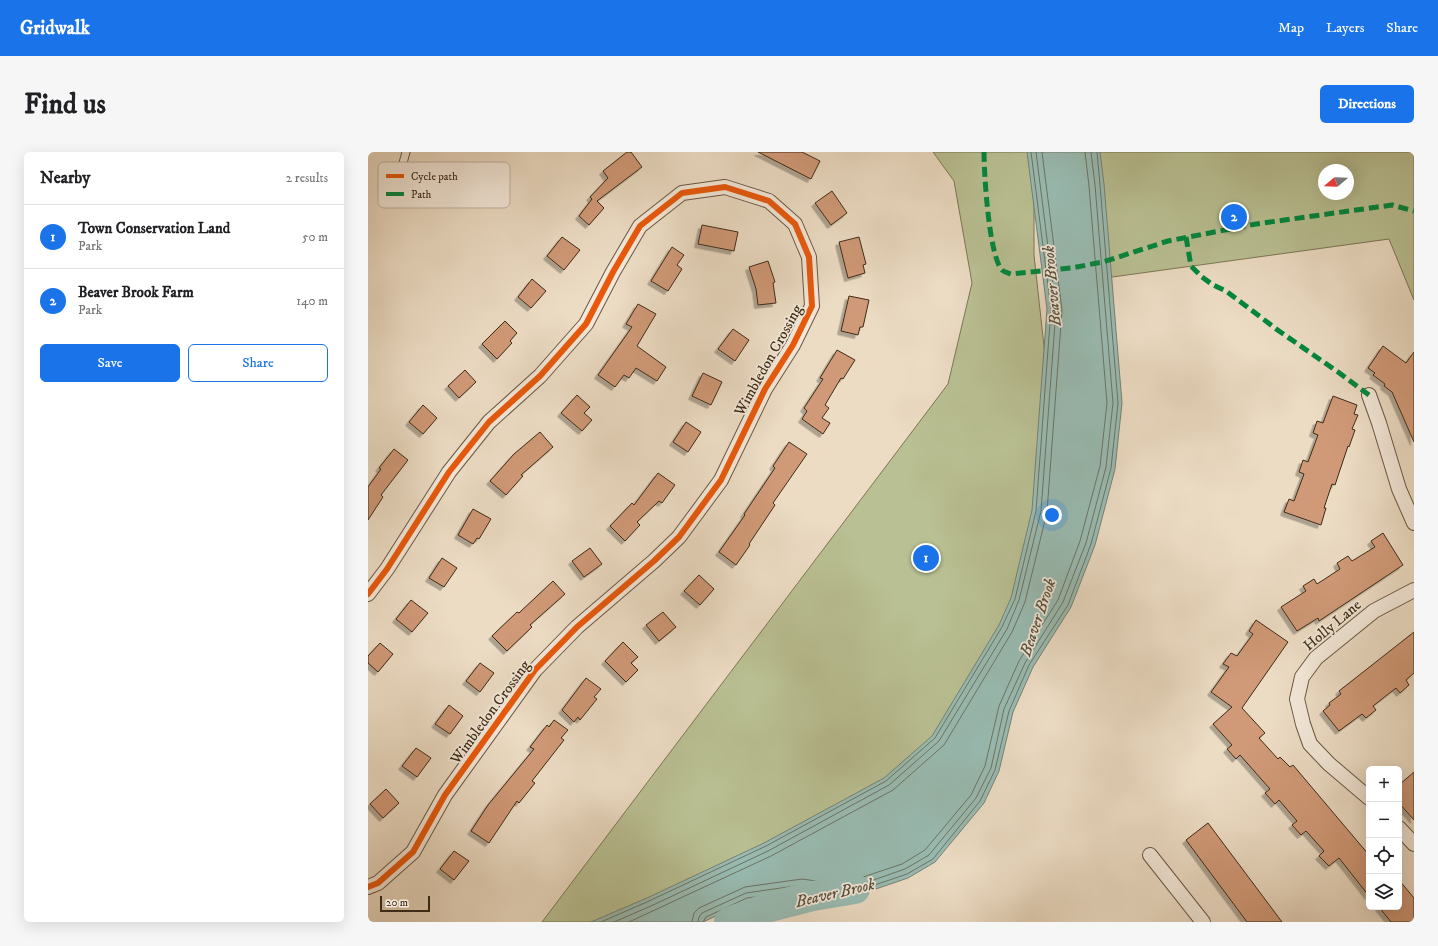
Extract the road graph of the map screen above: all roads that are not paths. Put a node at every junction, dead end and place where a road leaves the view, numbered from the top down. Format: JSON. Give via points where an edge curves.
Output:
{"nodes":[{"id":1,"x":406,"y":152,"type":"edge"},
{"id":2,"x":403,"y":162,"type":"edge"},
{"id":3,"x":1369,"y":395,"type":"dead end"},
{"id":4,"x":1414,"y":523,"type":"edge"},
{"id":5,"x":1414,"y":590,"type":"edge"},
{"id":6,"x":368,"y":594,"type":"edge"},
{"id":7,"x":1366,"y":795,"type":"edge"},
{"id":8,"x":1402,"y":831,"type":"edge"},
{"id":9,"x":1414,"y":844,"type":"edge"},
{"id":10,"x":1150,"y":855,"type":"dead end"},
{"id":11,"x":368,"y":887,"type":"edge"},
{"id":12,"x":1203,"y":922,"type":"edge"}],
"edges":[{"from":1,"to":2,"type":"lane"},
{"from":3,"to":4,"type":"street","via":[[1398,489]]},
{"from":5,"to":7,"type":"street","name":"Holly Lane","via":[[1374,611],[1316,658],[1302,677],[1297,699],[1310,744]]},
{"from":6,"to":11,"type":"street","name":"Wimbledon Crossing","via":[[387,570],[449,472],[488,422],[540,376],[586,324],[640,226],[682,193],[725,187],[769,201],[795,224],[809,257],[812,306],[793,345],[765,389],[721,480],[674,542],[577,627],[535,670],[446,795],[414,852],[378,884]]},
{"from":8,"to":9,"type":"street"},
{"from":10,"to":12,"type":"street"}]}
